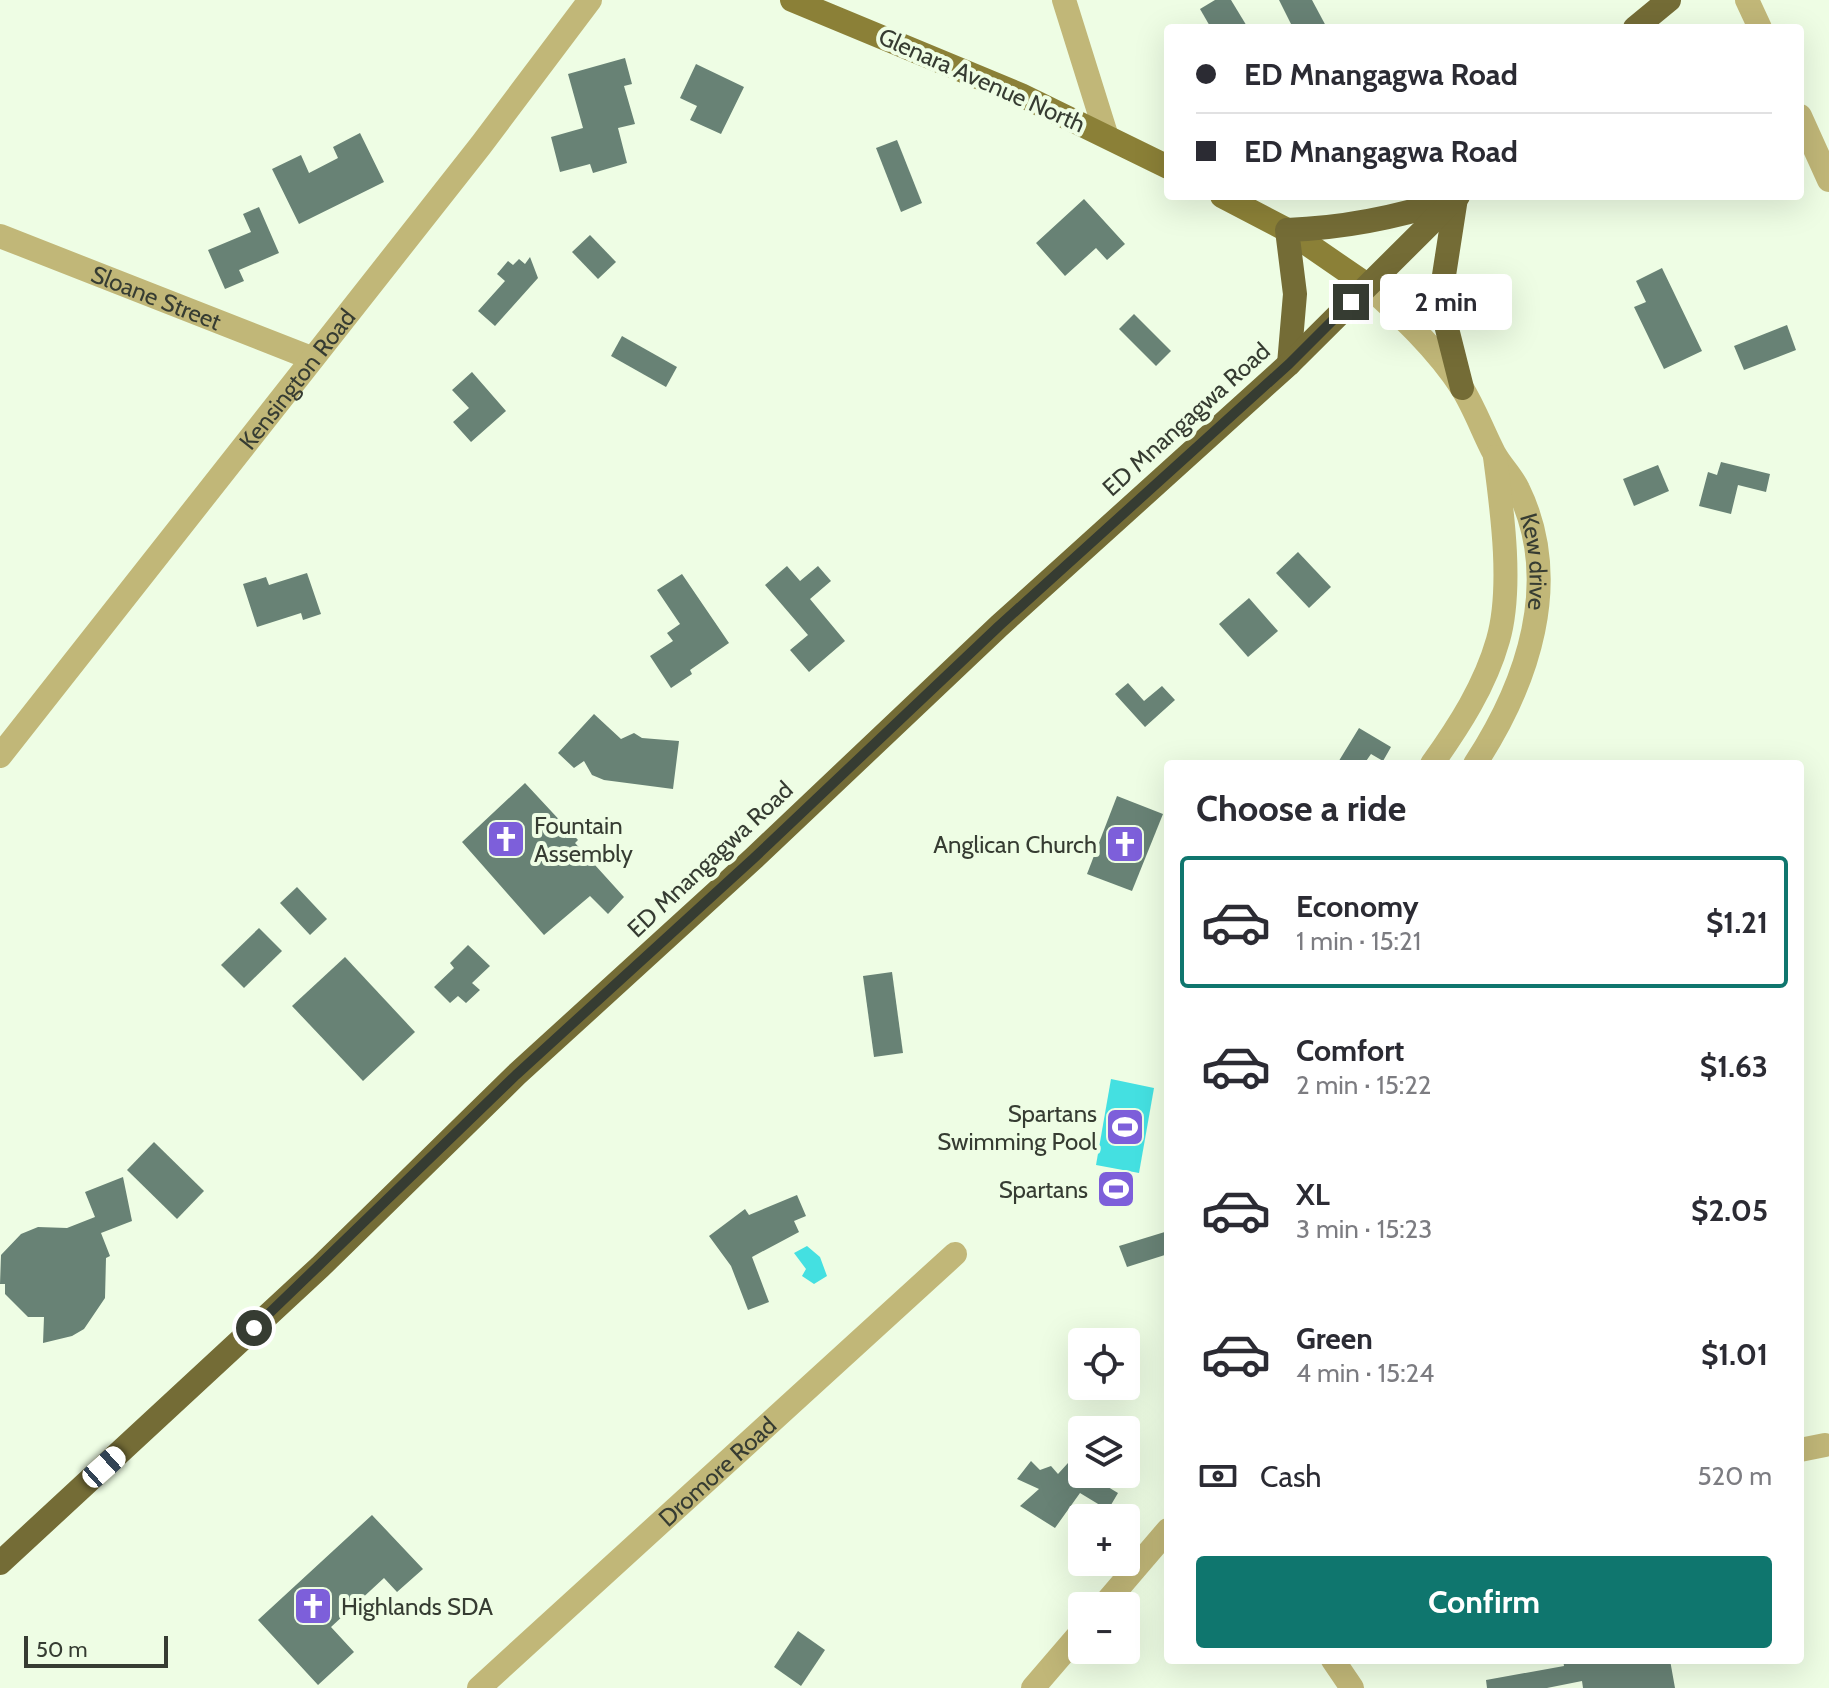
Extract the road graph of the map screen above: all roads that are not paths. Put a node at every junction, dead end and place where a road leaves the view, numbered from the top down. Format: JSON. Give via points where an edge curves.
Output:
{"nodes":[{"id":1,"x":590,"y":0,"type":"edge"},
{"id":2,"x":792,"y":0,"type":"edge"},
{"id":3,"x":1064,"y":0,"type":"edge"},
{"id":4,"x":1747,"y":0,"type":"edge"},
{"id":5,"x":1668,"y":1,"type":"edge"},
{"id":6,"x":1640,"y":24,"type":"edge"},
{"id":7,"x":1758,"y":24,"type":"edge"},
{"id":8,"x":1804,"y":125,"type":"edge"},
{"id":9,"x":1106,"y":134,"type":"junction"},
{"id":10,"x":1164,"y":165,"type":"edge"},
{"id":11,"x":1829,"y":180,"type":"edge"},
{"id":12,"x":1230,"y":200,"type":"edge"},
{"id":13,"x":1448,"y":200,"type":"edge"},
{"id":14,"x":1454,"y":200,"type":"edge"},
{"id":15,"x":1457,"y":200,"type":"edge"},
{"id":16,"x":1287,"y":230,"type":"junction"},
{"id":17,"x":0,"y":236,"type":"edge"},
{"id":18,"x":1367,"y":285,"type":"junction"},
{"id":19,"x":311,"y":358,"type":"junction"},
{"id":20,"x":1289,"y":364,"type":"junction"},
{"id":21,"x":1462,"y":388,"type":"junction"},
{"id":22,"x":1494,"y":453,"type":"junction"},
{"id":23,"x":0,"y":756,"type":"edge"},
{"id":24,"x":1435,"y":760,"type":"edge"},
{"id":25,"x":1477,"y":760,"type":"edge"},
{"id":26,"x":955,"y":1254,"type":"dead end"},
{"id":27,"x":1825,"y":1445,"type":"dead end"},
{"id":28,"x":1804,"y":1449,"type":"edge"},
{"id":29,"x":1164,"y":1535,"type":"edge"},
{"id":30,"x":0,"y":1563,"type":"edge"},
{"id":31,"x":1115,"y":1592,"type":"edge"},
{"id":32,"x":1068,"y":1647,"type":"edge"},
{"id":33,"x":1336,"y":1664,"type":"edge"},
{"id":34,"x":479,"y":1688,"type":"edge"},
{"id":35,"x":1033,"y":1688,"type":"edge"},
{"id":36,"x":1352,"y":1688,"type":"edge"}],
"edges":[{"from":1,"to":19,"type":"street","name":"Kensington Road"},
{"from":2,"to":9,"type":"main road","name":"Glenara Avenue North"},
{"from":3,"to":9,"type":"street"},
{"from":4,"to":7,"type":"street"},
{"from":5,"to":6,"type":"highway"},
{"from":8,"to":11,"type":"street"},
{"from":9,"to":10,"type":"main road","name":"Glenara Avenue North"},
{"from":12,"to":16,"type":"main road"},
{"from":13,"to":16,"type":"highway","via":[[1395,218]]},
{"from":14,"to":18,"type":"highway","name":"ED Mnangagwa Road"},
{"from":15,"to":21,"type":"highway","via":[[1440,301]]},
{"from":16,"to":18,"type":"main road"},
{"from":16,"to":20,"type":"highway","via":[[1295,294]]},
{"from":17,"to":19,"type":"street","name":"Sloane Street"},
{"from":18,"to":20,"type":"highway","name":"ED Mnangagwa Road"},
{"from":18,"to":21,"type":"street","name":"Kew drive","via":[[1438,354]]},
{"from":19,"to":23,"type":"street","name":"Kensington Road"},
{"from":20,"to":30,"type":"highway","name":"ED Mnangagwa Road","via":[[516,1075],[320,1267]]},
{"from":21,"to":22,"type":"street","name":"Kew drive"},
{"from":22,"to":24,"type":"street","name":"Kew drive","via":[[1505,584],[1499,639],[1474,698]]},
{"from":22,"to":25,"type":"street","name":"Kew drive","via":[[1518,488],[1536,540],[1538,606],[1523,673]]},
{"from":26,"to":34,"type":"street","name":"Dromore Road"},
{"from":27,"to":28,"type":"street"},
{"from":29,"to":31,"type":"street"},
{"from":32,"to":35,"type":"street"},
{"from":33,"to":36,"type":"street"}]}
